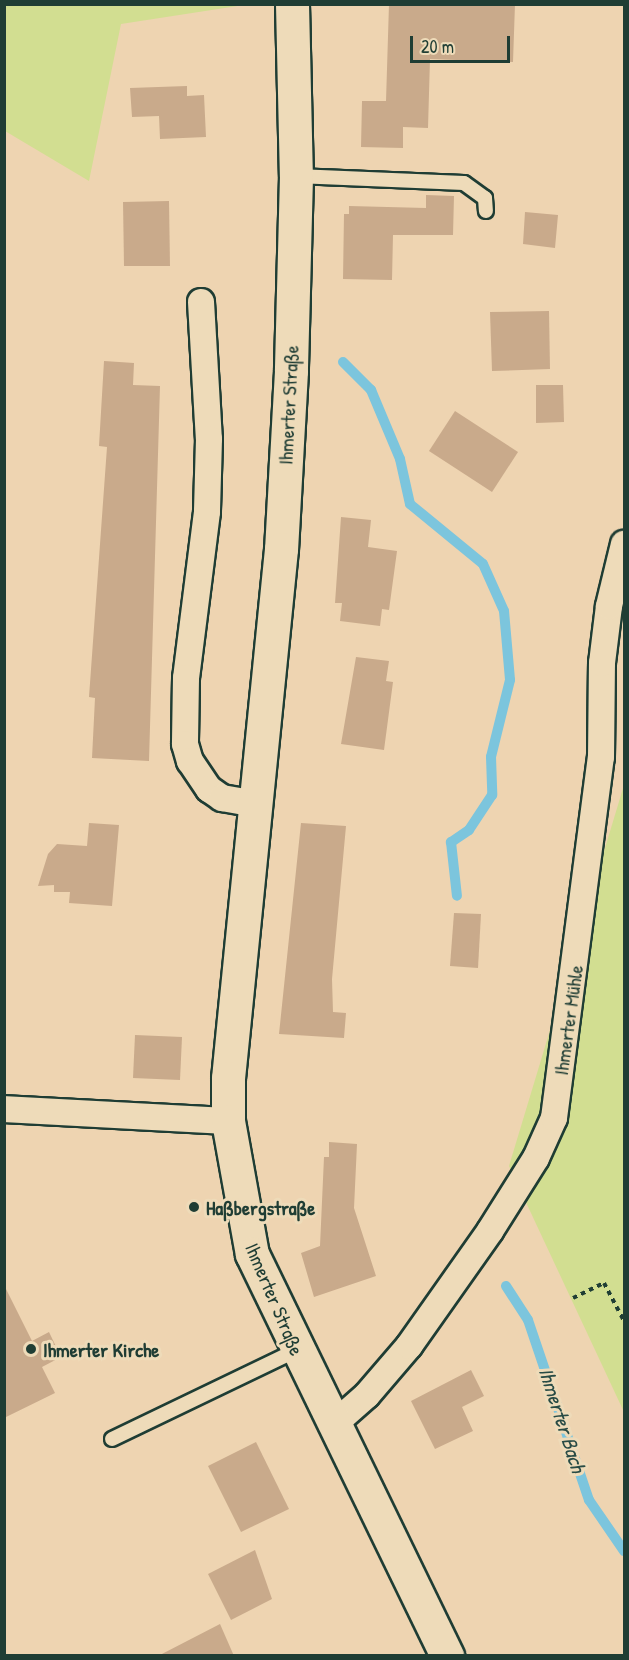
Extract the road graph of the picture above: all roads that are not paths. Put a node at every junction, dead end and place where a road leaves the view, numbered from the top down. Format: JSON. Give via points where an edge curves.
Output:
{"nodes":[{"id":1,"x":292,"y":4,"type":"edge"},
{"id":2,"x":296,"y":176,"type":"junction"},
{"id":3,"x":486,"y":212,"type":"dead end"},
{"id":4,"x":201,"y":302,"type":"dead end"},
{"id":5,"x":624,"y":544,"type":"edge"},
{"id":6,"x":255,"y":804,"type":"junction"},
{"id":7,"x":4,"y":1108,"type":"edge"},
{"id":8,"x":228,"y":1121,"type":"junction"},
{"id":9,"x":295,"y":1351,"type":"junction"},
{"id":10,"x":333,"y":1425,"type":"junction"},
{"id":11,"x":112,"y":1439,"type":"dead end"},
{"id":12,"x":447,"y":1656,"type":"edge"}],
"edges":[{"from":1,"to":2,"type":"main road","name":"Ihmerter Straße"},
{"from":2,"to":3,"type":"lane","via":[[464,183],[485,198]]},
{"from":2,"to":6,"type":"main road","name":"Ihmerter Straße","via":[[280,549]]},
{"from":4,"to":6,"type":"street","via":[[209,439],[207,512],[186,678],[185,744],[190,761],[209,789],[222,798]]},
{"from":5,"to":10,"type":"street","name":"Ihmerter Mühle","via":[[609,606],[602,663],[601,757],[554,1118],[536,1158],[490,1231],[409,1346],[368,1395]]},
{"from":6,"to":8,"type":"main road","name":"Ihmerter Straße","via":[[228,1078]]},
{"from":7,"to":8,"type":"street"},
{"from":8,"to":9,"type":"main road","name":"Ihmerter Straße","via":[[252,1254]]},
{"from":9,"to":10,"type":"main road","name":"Ihmerter Straße"},
{"from":9,"to":11,"type":"lane"},
{"from":10,"to":12,"type":"main road","name":"Ihmerter Straße"}]}
